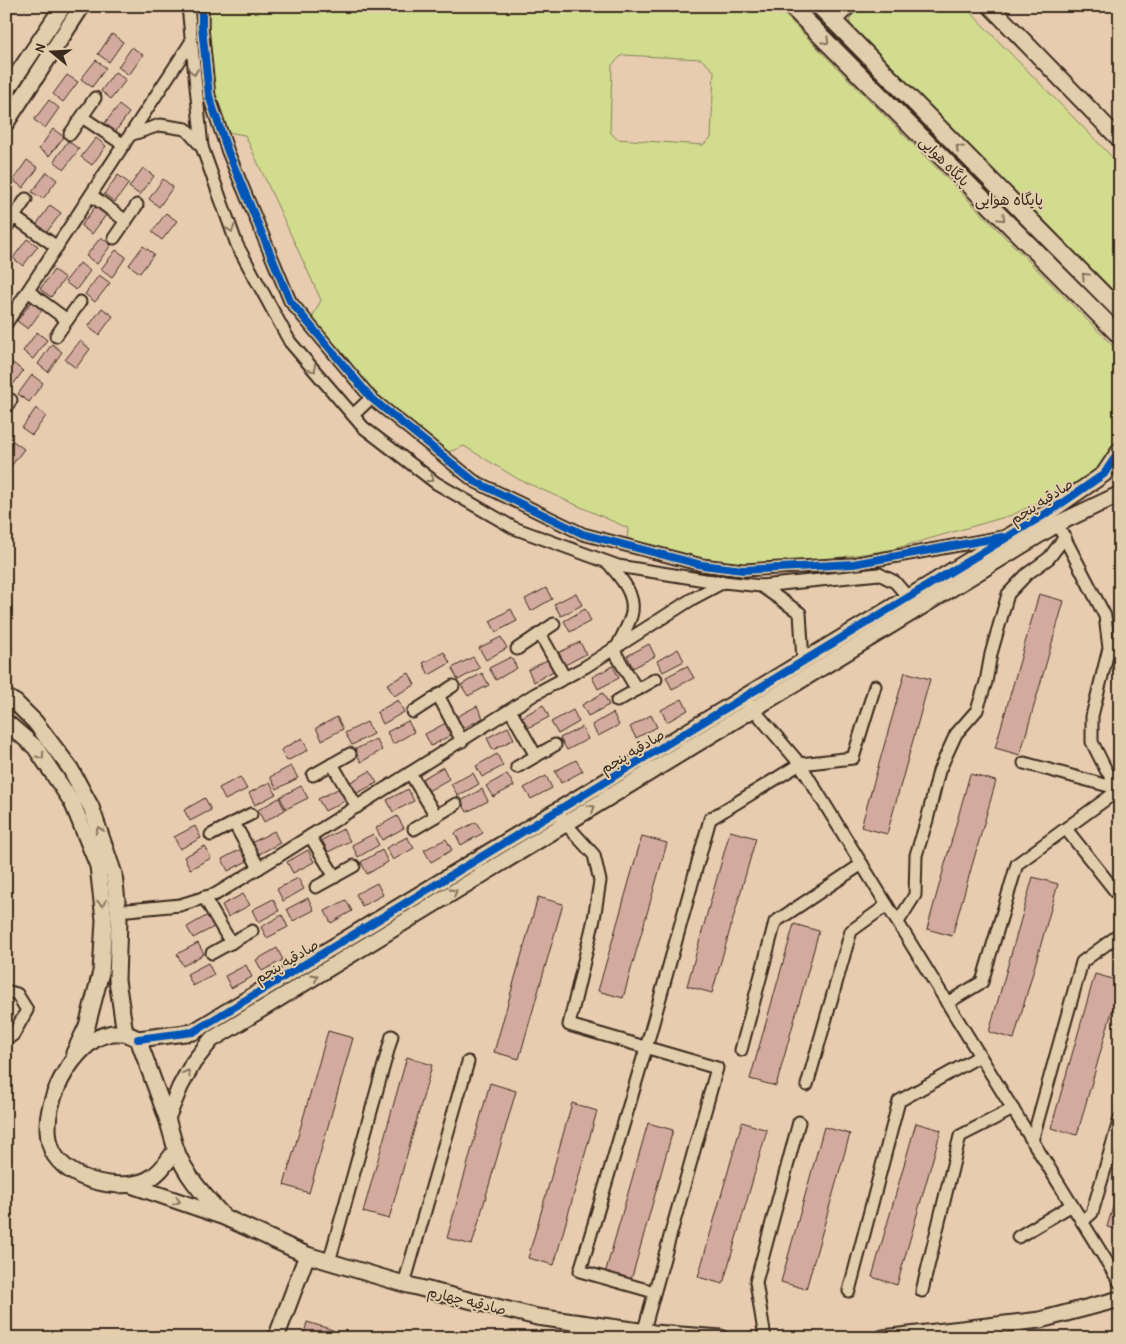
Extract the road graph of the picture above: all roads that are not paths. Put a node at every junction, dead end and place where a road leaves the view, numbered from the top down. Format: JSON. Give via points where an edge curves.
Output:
{"nodes":[{"id":1,"x":62,"y":6,"type":"edge"},
{"id":2,"x":82,"y":6,"type":"edge"},
{"id":3,"x":188,"y":6,"type":"edge"},
{"id":4,"x":202,"y":6,"type":"edge"},
{"id":5,"x":791,"y":6,"type":"edge"},
{"id":6,"x":819,"y":6,"type":"edge"},
{"id":7,"x":847,"y":6,"type":"edge"},
{"id":8,"x":990,"y":6,"type":"edge"},
{"id":9,"x":833,"y":20,"type":"junction"},
{"id":10,"x":191,"y":42,"type":"junction"},
{"id":11,"x":6,"y":92,"type":"edge"},
{"id":12,"x":96,"y":98,"type":"dead end"},
{"id":13,"x":82,"y":117,"type":"junction"},
{"id":14,"x":6,"y":124,"type":"edge"},
{"id":15,"x":70,"y":134,"type":"dead end"},
{"id":16,"x":127,"y":140,"type":"junction"},
{"id":17,"x":1120,"y":140,"type":"edge"},
{"id":18,"x":202,"y":147,"type":"junction"},
{"id":19,"x":231,"y":160,"type":"junction"},
{"id":20,"x":209,"y":166,"type":"junction"},
{"id":21,"x":984,"y":173,"type":"junction"},
{"id":22,"x":970,"y":186,"type":"junction"},
{"id":23,"x":90,"y":196,"type":"junction"},
{"id":24,"x":26,"y":199,"type":"dead end"},
{"id":25,"x":137,"y":205,"type":"dead end"},
{"id":26,"x":14,"y":217,"type":"junction"},
{"id":27,"x":126,"y":221,"type":"junction"},
{"id":28,"x":6,"y":228,"type":"edge"},
{"id":29,"x":114,"y":238,"type":"dead end"},
{"id":30,"x":57,"y":247,"type":"junction"},
{"id":31,"x":28,"y":291,"type":"junction"},
{"id":32,"x":80,"y":302,"type":"dead end"},
{"id":33,"x":1120,"y":311,"type":"edge"},
{"id":34,"x":68,"y":320,"type":"junction"},
{"id":35,"x":6,"y":324,"type":"edge"},
{"id":36,"x":56,"y":336,"type":"dead end"},
{"id":37,"x":1120,"y":336,"type":"edge"},
{"id":38,"x":371,"y":398,"type":"junction"},
{"id":39,"x":353,"y":415,"type":"junction"},
{"id":40,"x":1120,"y":450,"type":"edge"},
{"id":41,"x":1120,"y":494,"type":"edge"},
{"id":42,"x":1058,"y":524,"type":"junction"},
{"id":43,"x":1009,"y":536,"type":"junction"},
{"id":44,"x":608,"y":562,"type":"junction"},
{"id":45,"x":724,"y":582,"type":"junction"},
{"id":46,"x":761,"y":586,"type":"junction"},
{"id":47,"x":908,"y":597,"type":"junction"},
{"id":48,"x":918,"y":609,"type":"junction"},
{"id":49,"x":554,"y":624,"type":"dead end"},
{"id":50,"x":540,"y":634,"type":"junction"},
{"id":51,"x":615,"y":647,"type":"junction"},
{"id":52,"x":517,"y":649,"type":"dead end"},
{"id":53,"x":803,"y":661,"type":"junction"},
{"id":54,"x":565,"y":678,"type":"junction"},
{"id":55,"x":656,"y":679,"type":"dead end"},
{"id":56,"x":453,"y":686,"type":"dead end"},
{"id":57,"x":875,"y":686,"type":"dead end"},
{"id":58,"x":637,"y":690,"type":"junction"},
{"id":59,"x":438,"y":696,"type":"junction"},
{"id":60,"x":6,"y":697,"type":"edge"},
{"id":61,"x":743,"y":698,"type":"junction"},
{"id":62,"x":617,"y":701,"type":"dead end"},
{"id":63,"x":510,"y":710,"type":"junction"},
{"id":64,"x":753,"y":710,"type":"junction"},
{"id":65,"x":413,"y":712,"type":"dead end"},
{"id":66,"x":6,"y":722,"type":"edge"},
{"id":67,"x":35,"y":722,"type":"junction"},
{"id":68,"x":21,"y":734,"type":"junction"},
{"id":69,"x":462,"y":740,"type":"junction"},
{"id":70,"x":555,"y":745,"type":"dead end"},
{"id":71,"x":350,"y":754,"type":"dead end"},
{"id":72,"x":536,"y":756,"type":"junction"},
{"id":73,"x":1024,"y":763,"type":"dead end"},
{"id":74,"x":332,"y":764,"type":"junction"},
{"id":75,"x":800,"y":764,"type":"junction"},
{"id":76,"x":517,"y":767,"type":"dead end"},
{"id":77,"x":410,"y":774,"type":"junction"},
{"id":78,"x":313,"y":775,"type":"dead end"},
{"id":79,"x":1120,"y":789,"type":"edge"},
{"id":80,"x":456,"y":804,"type":"dead end"},
{"id":81,"x":357,"y":807,"type":"junction"},
{"id":82,"x":557,"y":811,"type":"junction"},
{"id":83,"x":251,"y":814,"type":"dead end"},
{"id":84,"x":436,"y":816,"type":"junction"},
{"id":85,"x":234,"y":823,"type":"junction"},
{"id":86,"x":566,"y":824,"type":"junction"},
{"id":87,"x":1066,"y":828,"type":"junction"},
{"id":88,"x":414,"y":829,"type":"dead end"},
{"id":89,"x":211,"y":835,"type":"dead end"},
{"id":90,"x":310,"y":836,"type":"junction"},
{"id":91,"x":862,"y":864,"type":"junction"},
{"id":92,"x":354,"y":866,"type":"dead end"},
{"id":93,"x":259,"y":868,"type":"junction"},
{"id":94,"x":335,"y":877,"type":"junction"},
{"id":95,"x":316,"y":887,"type":"dead end"},
{"id":96,"x":204,"y":897,"type":"junction"},
{"id":97,"x":1120,"y":897,"type":"edge"},
{"id":98,"x":887,"y":905,"type":"junction"},
{"id":99,"x":118,"y":911,"type":"junction"},
{"id":100,"x":898,"y":922,"type":"junction"},
{"id":101,"x":252,"y":931,"type":"dead end"},
{"id":102,"x":1120,"y":934,"type":"edge"},
{"id":103,"x":231,"y":943,"type":"junction"},
{"id":104,"x":212,"y":953,"type":"dead end"},
{"id":105,"x":101,"y":972,"type":"junction"},
{"id":106,"x":117,"y":972,"type":"junction"},
{"id":107,"x":6,"y":991,"type":"edge"},
{"id":108,"x":947,"y":1003,"type":"junction"},
{"id":109,"x":202,"y":1027,"type":"junction"},
{"id":110,"x":132,"y":1036,"type":"junction"},
{"id":111,"x":392,"y":1036,"type":"dead end"},
{"id":112,"x":6,"y":1040,"type":"edge"},
{"id":113,"x":211,"y":1040,"type":"junction"},
{"id":114,"x":646,"y":1048,"type":"junction"},
{"id":115,"x":741,"y":1050,"type":"dead end"},
{"id":116,"x":980,"y":1056,"type":"junction"},
{"id":117,"x":468,"y":1062,"type":"dead end"},
{"id":118,"x":63,"y":1076,"type":"junction"},
{"id":119,"x":807,"y":1085,"type":"dead end"},
{"id":120,"x":1013,"y":1109,"type":"junction"},
{"id":121,"x":167,"y":1118,"type":"junction"},
{"id":122,"x":1120,"y":1118,"type":"edge"},
{"id":123,"x":799,"y":1122,"type":"dead end"},
{"id":124,"x":1032,"y":1141,"type":"junction"},
{"id":125,"x":176,"y":1150,"type":"junction"},
{"id":126,"x":131,"y":1185,"type":"junction"},
{"id":127,"x":1072,"y":1205,"type":"junction"},
{"id":128,"x":224,"y":1217,"type":"junction"},
{"id":129,"x":1082,"y":1222,"type":"junction"},
{"id":130,"x":1018,"y":1237,"type":"dead end"},
{"id":131,"x":307,"y":1255,"type":"junction"},
{"id":132,"x":328,"y":1262,"type":"junction"},
{"id":133,"x":1116,"y":1269,"type":"edge"},
{"id":134,"x":1120,"y":1283,"type":"edge"},
{"id":135,"x":404,"y":1284,"type":"junction"},
{"id":136,"x":849,"y":1291,"type":"dead end"},
{"id":137,"x":922,"y":1291,"type":"dead end"},
{"id":138,"x":654,"y":1292,"type":"junction"},
{"id":139,"x":1120,"y":1299,"type":"edge"},
{"id":140,"x":643,"y":1334,"type":"edge"},
{"id":141,"x":276,"y":1338,"type":"edge"},
{"id":142,"x":721,"y":1338,"type":"edge"},
{"id":143,"x":765,"y":1338,"type":"edge"},
{"id":144,"x":883,"y":1338,"type":"edge"}],
"edges":[{"from":1,"to":11,"type":"street"},
{"from":2,"to":14,"type":"street"},
{"from":3,"to":10,"type":"street"},
{"from":4,"to":19,"type":"street","via":[[209,96]]},
{"from":5,"to":22,"type":"main road","name":"پایگاه هوایی","one_way":true},
{"from":6,"to":9,"type":"main road","name":"پایگاه هوایی"},
{"from":7,"to":9,"type":"main road"},
{"from":8,"to":17,"type":"street"},
{"from":21,"to":9,"type":"main road","name":"پایگاه هوایی","one_way":true},
{"from":10,"to":16,"type":"street"},
{"from":10,"to":18,"type":"street","one_way":true},
{"from":12,"to":13,"type":"street"},
{"from":13,"to":15,"type":"street"},
{"from":13,"to":16,"type":"street"},
{"from":16,"to":18,"type":"street","via":[[160,125],[186,129]]},
{"from":16,"to":23,"type":"street"},
{"from":18,"to":20,"type":"street"},
{"from":19,"to":20,"type":"street"},
{"from":19,"to":38,"type":"street","via":[[290,301]]},
{"from":20,"to":39,"type":"street","one_way":true,"via":[[237,245],[290,342]]},
{"from":21,"to":22,"type":"main road"},
{"from":33,"to":21,"type":"main road","name":"پایگاه هوایی","one_way":true},
{"from":22,"to":37,"type":"main road","name":"پایگاه هوایی","one_way":true},
{"from":23,"to":27,"type":"street"},
{"from":23,"to":30,"type":"street"},
{"from":24,"to":26,"type":"street"},
{"from":25,"to":27,"type":"street"},
{"from":26,"to":28,"type":"street"},
{"from":26,"to":30,"type":"street"},
{"from":27,"to":29,"type":"street"},
{"from":30,"to":31,"type":"street"},
{"from":31,"to":34,"type":"street"},
{"from":31,"to":35,"type":"street"},
{"from":32,"to":34,"type":"street"},
{"from":34,"to":36,"type":"street"},
{"from":38,"to":39,"type":"street"},
{"from":38,"to":43,"type":"street","via":[[474,481],[583,534],[702,565],[744,570],[853,564]]},
{"from":39,"to":44,"type":"street","one_way":true,"via":[[363,427],[444,488],[514,528]]},
{"from":40,"to":42,"type":"street","name":"صادقیه پنجم","via":[[1104,474]]},
{"from":41,"to":42,"type":"street","name":"صادقیه پنجم"},
{"from":42,"to":43,"type":"street","name":"صادقیه پنجم"},
{"from":42,"to":48,"type":"street","name":"صادقیه پنجم"},
{"from":42,"to":79,"type":"street","via":[[1105,616],[1109,648],[1092,716],[1092,742]]},
{"from":42,"to":100,"type":"street","via":[[1049,558],[1008,594],[977,710],[956,734],[939,771],[916,855],[915,895]]},
{"from":43,"to":47,"type":"street","name":"صادقیه پنجم"},
{"from":44,"to":45,"type":"street"},
{"from":44,"to":51,"type":"street","via":[[630,594],[632,612]]},
{"from":45,"to":46,"type":"street"},
{"from":45,"to":51,"type":"street"},
{"from":46,"to":47,"type":"street","via":[[879,574],[895,582]]},
{"from":46,"to":53,"type":"street","via":[[800,613]]},
{"from":47,"to":48,"type":"street"},
{"from":47,"to":53,"type":"street","name":"صادقیه پنجم"},
{"from":48,"to":64,"type":"street","name":"صادقیه پنجم"},
{"from":49,"to":50,"type":"street"},
{"from":50,"to":52,"type":"street"},
{"from":50,"to":54,"type":"street"},
{"from":51,"to":54,"type":"street"},
{"from":51,"to":58,"type":"street"},
{"from":53,"to":61,"type":"street","name":"صادقیه پنجم"},
{"from":54,"to":63,"type":"street"},
{"from":55,"to":58,"type":"street"},
{"from":56,"to":59,"type":"street"},
{"from":57,"to":75,"type":"street","via":[[853,758]]},
{"from":58,"to":62,"type":"street"},
{"from":59,"to":65,"type":"street"},
{"from":59,"to":69,"type":"street"},
{"from":60,"to":67,"type":"street"},
{"from":61,"to":64,"type":"street"},
{"from":61,"to":82,"type":"street","name":"صادقیه پنجم"},
{"from":63,"to":69,"type":"street"},
{"from":63,"to":72,"type":"street"},
{"from":64,"to":75,"type":"street"},
{"from":86,"to":64,"type":"street","name":"صادقیه پنجم","one_way":true},
{"from":66,"to":68,"type":"street"},
{"from":67,"to":68,"type":"street"},
{"from":99,"to":67,"type":"street","one_way":true,"via":[[114,874],[91,807],[70,768]]},
{"from":68,"to":105,"type":"street","one_way":true,"via":[[35,748],[72,802],[98,866],[104,920]]},
{"from":69,"to":77,"type":"street"},
{"from":70,"to":72,"type":"street"},
{"from":71,"to":74,"type":"street"},
{"from":72,"to":76,"type":"street"},
{"from":73,"to":79,"type":"street"},
{"from":74,"to":78,"type":"street"},
{"from":74,"to":81,"type":"street"},
{"from":75,"to":91,"type":"street"},
{"from":75,"to":114,"type":"street","via":[[710,819]]},
{"from":77,"to":81,"type":"street"},
{"from":77,"to":84,"type":"street"},
{"from":79,"to":87,"type":"street"},
{"from":80,"to":84,"type":"street"},
{"from":81,"to":90,"type":"street"},
{"from":82,"to":86,"type":"street"},
{"from":82,"to":109,"type":"street","name":"صادقیه پنجم"},
{"from":83,"to":85,"type":"street"},
{"from":84,"to":88,"type":"street"},
{"from":85,"to":89,"type":"street"},
{"from":85,"to":93,"type":"street"},
{"from":113,"to":86,"type":"street","name":"صادقیه پنجم","one_way":true},
{"from":86,"to":114,"type":"street","via":[[594,855],[600,881],[569,1025]]},
{"from":87,"to":97,"type":"street"},
{"from":87,"to":108,"type":"street","via":[[1017,864],[982,982]]},
{"from":90,"to":93,"type":"street"},
{"from":90,"to":94,"type":"street"},
{"from":91,"to":98,"type":"street"},
{"from":91,"to":115,"type":"street","via":[[775,922]]},
{"from":92,"to":94,"type":"street"},
{"from":93,"to":96,"type":"street","via":[[216,894]]},
{"from":94,"to":95,"type":"street"},
{"from":96,"to":99,"type":"street","via":[[180,905]]},
{"from":96,"to":103,"type":"street"},
{"from":98,"to":100,"type":"street"},
{"from":98,"to":119,"type":"street","via":[[851,930]]},
{"from":99,"to":106,"type":"street"},
{"from":100,"to":108,"type":"street"},
{"from":101,"to":103,"type":"street"},
{"from":102,"to":124,"type":"street","via":[[1082,962]]},
{"from":103,"to":104,"type":"street"},
{"from":105,"to":106,"type":"street"},
{"from":105,"to":118,"type":"street","via":[[87,1026]]},
{"from":106,"to":110,"type":"street"},
{"from":107,"to":112,"type":"street","via":[[17,994],[27,1010]]},
{"from":108,"to":116,"type":"street"},
{"from":109,"to":110,"type":"street","name":"صادقیه پنجم","via":[[193,1032]]},
{"from":109,"to":113,"type":"street"},
{"from":110,"to":118,"type":"street","via":[[112,1033],[95,1038],[77,1055]]},
{"from":110,"to":121,"type":"street"},
{"from":111,"to":132,"type":"street"},
{"from":121,"to":113,"type":"street","name":"صادقیه پنجم","one_way":true,"via":[[193,1063]]},
{"from":114,"to":138,"type":"street","via":[[717,1068]]},
{"from":114,"to":138,"type":"street","via":[[580,1271]]},
{"from":116,"to":120,"type":"street"},
{"from":116,"to":136,"type":"street","via":[[899,1101]]},
{"from":117,"to":135,"type":"street"},
{"from":118,"to":126,"type":"street","via":[[48,1119],[50,1145],[59,1160],[71,1172],[113,1185]]},
{"from":120,"to":124,"type":"street"},
{"from":120,"to":137,"type":"street","via":[[960,1136]]},
{"from":121,"to":125,"type":"street"},
{"from":122,"to":129,"type":"street","via":[[1092,1213]]},
{"from":123,"to":143,"type":"street","via":[[756,1282]]},
{"from":124,"to":127,"type":"street"},
{"from":125,"to":126,"type":"street","via":[[161,1170]]},
{"from":125,"to":128,"type":"street","via":[[193,1182]]},
{"from":126,"to":128,"type":"street","name":"صادقیه چهارم","one_way":true},
{"from":127,"to":129,"type":"street"},
{"from":127,"to":130,"type":"street"},
{"from":128,"to":131,"type":"street","name":"صادقیه چهارم"},
{"from":129,"to":133,"type":"street"},
{"from":131,"to":132,"type":"street","name":"صادقیه چهارم"},
{"from":131,"to":141,"type":"street"},
{"from":132,"to":135,"type":"street","name":"صادقیه چهارم"},
{"from":133,"to":134,"type":"street"},
{"from":135,"to":140,"type":"street","name":"صادقیه چهارم","via":[[537,1317]]},
{"from":138,"to":140,"type":"street"},
{"from":139,"to":144,"type":"street","via":[[1040,1320]]},
{"from":140,"to":142,"type":"street","name":"صادقیه چهارم"}]}
